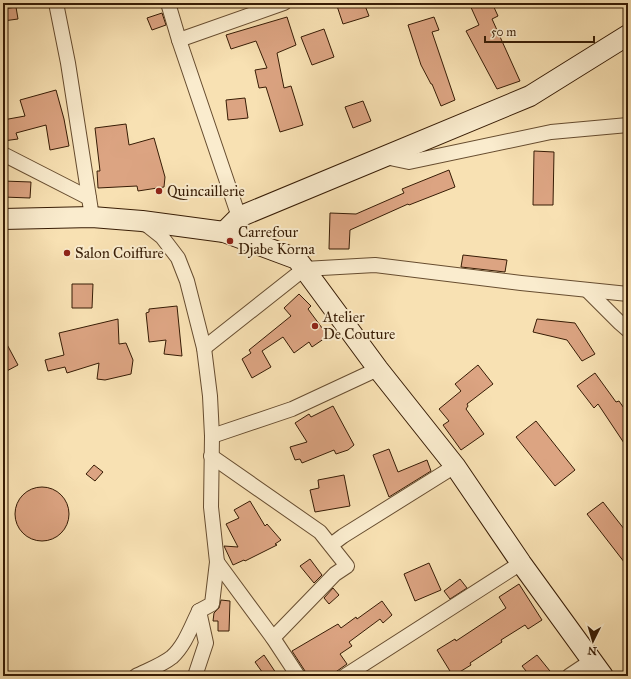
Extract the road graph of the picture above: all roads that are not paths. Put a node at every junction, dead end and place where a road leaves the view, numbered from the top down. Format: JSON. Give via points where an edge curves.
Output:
{"nodes":[{"id":1,"x":56,"y":3,"type":"edge"},
{"id":2,"x":168,"y":3,"type":"edge"},
{"id":3,"x":284,"y":3,"type":"edge"},
{"id":4,"x":628,"y":35,"type":"edge"},
{"id":5,"x":179,"y":40,"type":"junction"},
{"id":6,"x":628,"y":125,"type":"edge"},
{"id":7,"x":3,"y":154,"type":"edge"},
{"id":8,"x":385,"y":157,"type":"junction"},
{"id":9,"x":89,"y":198,"type":"junction"},
{"id":10,"x":239,"y":216,"type":"junction"},
{"id":11,"x":92,"y":217,"type":"junction"},
{"id":12,"x":3,"y":219,"type":"edge"},
{"id":13,"x":142,"y":221,"type":"junction"},
{"id":14,"x":224,"y":232,"type":"junction"},
{"id":15,"x":304,"y":269,"type":"junction"},
{"id":16,"x":587,"y":290,"type":"junction"},
{"id":17,"x":628,"y":294,"type":"edge"},
{"id":18,"x":628,"y":330,"type":"edge"},
{"id":19,"x":204,"y":348,"type":"junction"},
{"id":20,"x":378,"y":369,"type":"junction"},
{"id":21,"x":212,"y":436,"type":"junction"},
{"id":22,"x":211,"y":456,"type":"junction"},
{"id":23,"x":455,"y":466,"type":"junction"},
{"id":24,"x":331,"y":545,"type":"junction"},
{"id":25,"x":217,"y":562,"type":"junction"},
{"id":26,"x":521,"y":563,"type":"junction"},
{"id":27,"x":199,"y":612,"type":"junction"},
{"id":28,"x":273,"y":638,"type":"junction"},
{"id":29,"x":598,"y":668,"type":"edge"},
{"id":30,"x":136,"y":676,"type":"edge"},
{"id":31,"x":195,"y":676,"type":"edge"},
{"id":32,"x":298,"y":676,"type":"edge"},
{"id":33,"x":345,"y":676,"type":"edge"},
{"id":34,"x":569,"y":676,"type":"edge"}],
"edges":[{"from":1,"to":9,"type":"street"},
{"from":2,"to":5,"type":"street"},
{"from":3,"to":5,"type":"street"},
{"from":4,"to":8,"type":"main road","via":[[530,96]]},
{"from":5,"to":10,"type":"street"},
{"from":6,"to":8,"type":"street","via":[[551,132],[409,162]]},
{"from":7,"to":9,"type":"street"},
{"from":8,"to":10,"type":"main road"},
{"from":9,"to":11,"type":"street"},
{"from":10,"to":14,"type":"main road"},
{"from":11,"to":12,"type":"main road"},
{"from":11,"to":13,"type":"main road"},
{"from":13,"to":14,"type":"main road"},
{"from":13,"to":19,"type":"street","via":[[162,237],[178,258],[187,281]]},
{"from":14,"to":15,"type":"main road","via":[[297,259]]},
{"from":15,"to":16,"type":"street","via":[[375,265]]},
{"from":15,"to":19,"type":"street"},
{"from":15,"to":20,"type":"main road"},
{"from":16,"to":17,"type":"street"},
{"from":16,"to":18,"type":"street"},
{"from":19,"to":21,"type":"street"},
{"from":20,"to":21,"type":"street","via":[[292,409]]},
{"from":20,"to":23,"type":"main road"},
{"from":21,"to":22,"type":"street"},
{"from":22,"to":24,"type":"street","via":[[320,532]]},
{"from":22,"to":25,"type":"street","via":[[211,507]]},
{"from":23,"to":24,"type":"street"},
{"from":23,"to":26,"type":"main road"},
{"from":24,"to":28,"type":"street","via":[[347,566],[335,574]]},
{"from":25,"to":27,"type":"street","via":[[212,604]]},
{"from":25,"to":28,"type":"street"},
{"from":26,"to":29,"type":"main road"},
{"from":26,"to":33,"type":"street"},
{"from":27,"to":30,"type":"street","via":[[182,645],[172,657]]},
{"from":27,"to":31,"type":"street","via":[[206,643]]},
{"from":28,"to":32,"type":"street"},
{"from":29,"to":34,"type":"street"}]}
